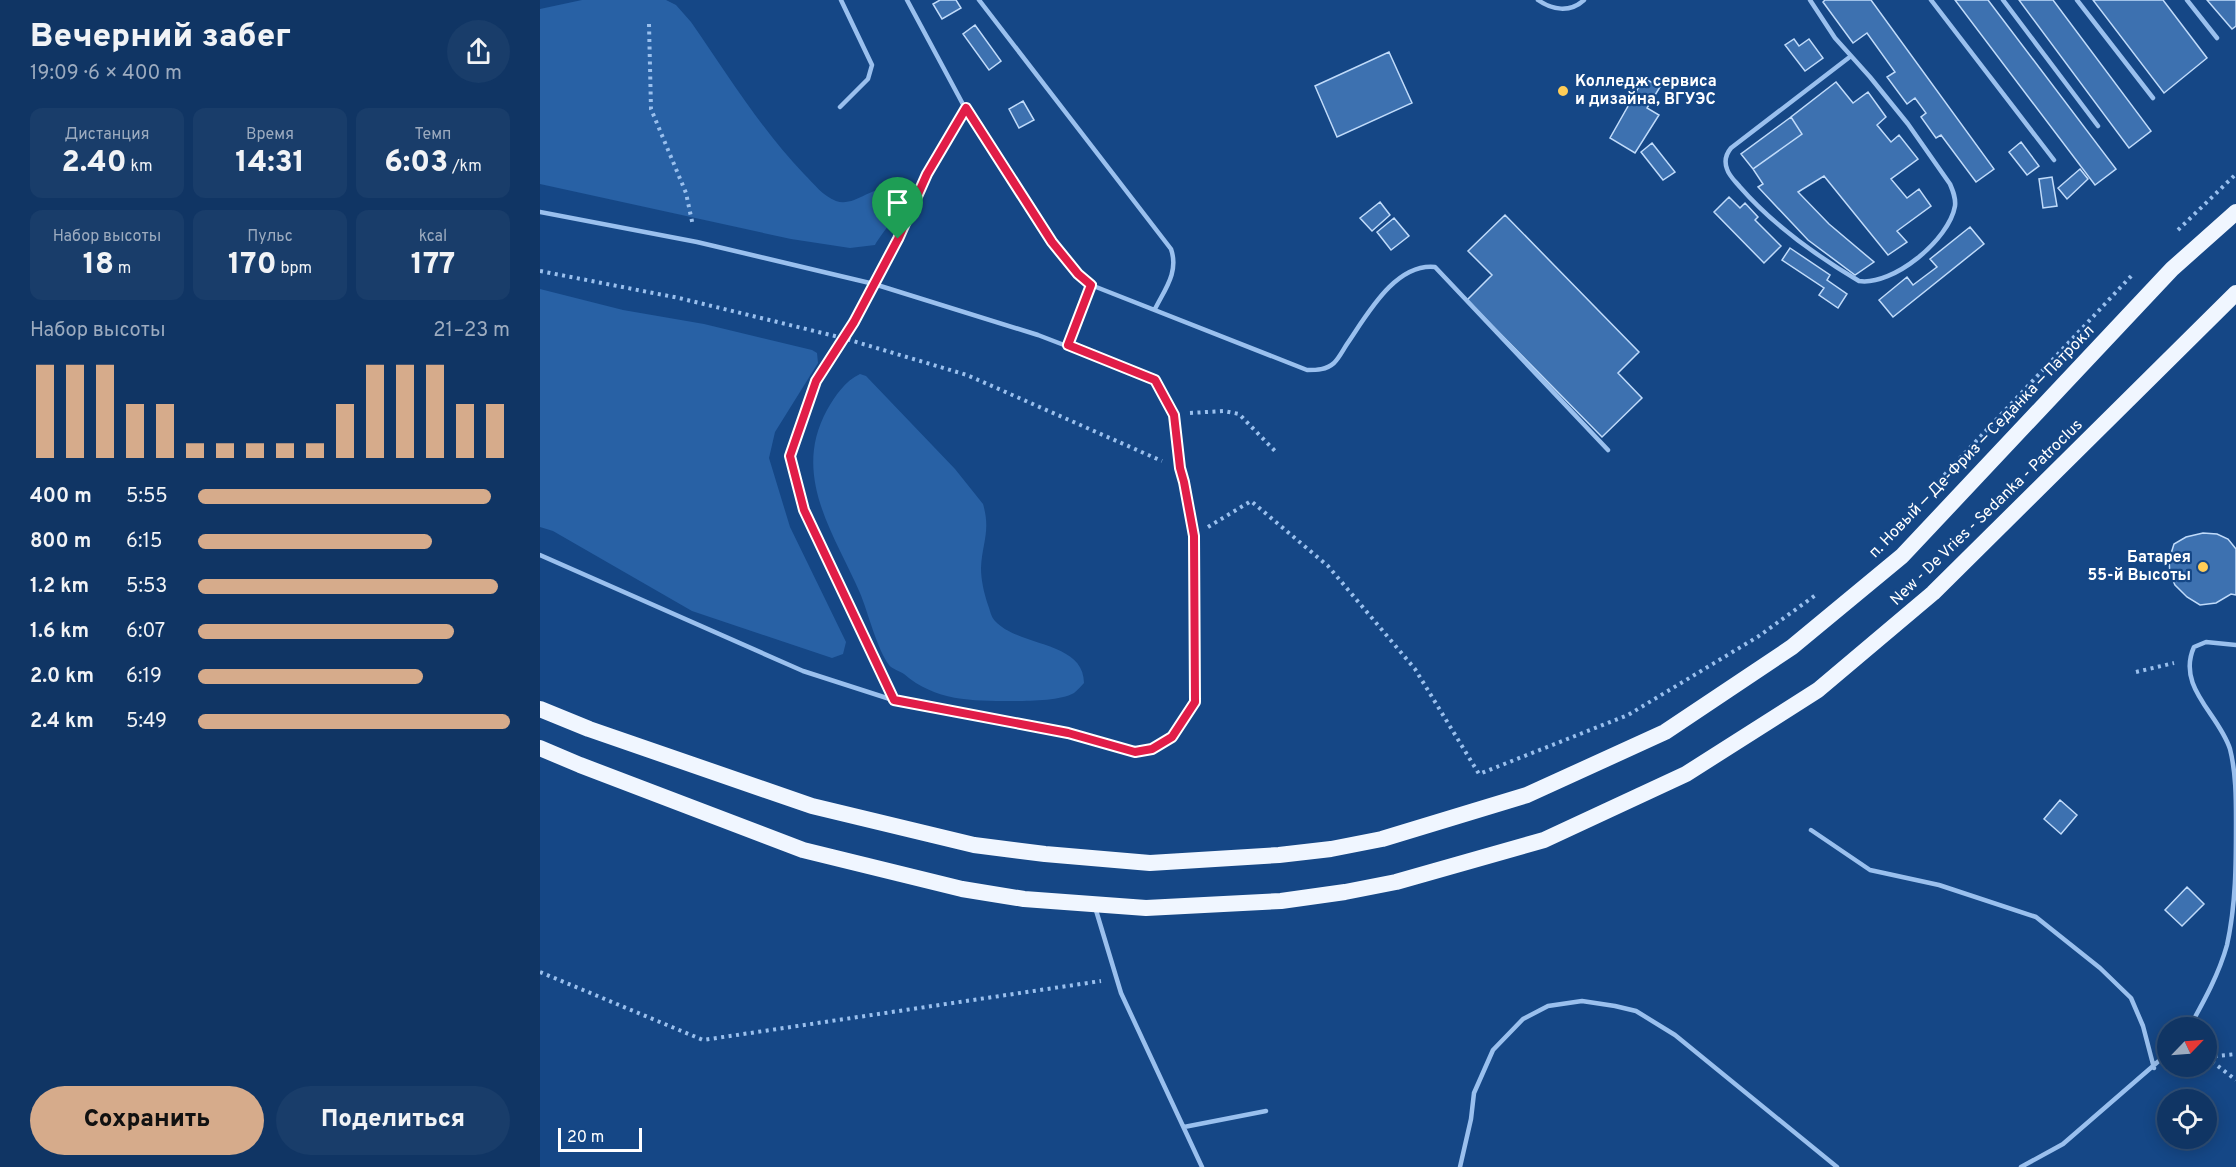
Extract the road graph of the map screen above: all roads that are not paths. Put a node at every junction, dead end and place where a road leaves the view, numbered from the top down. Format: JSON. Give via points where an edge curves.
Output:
{"nodes":[{"id":1,"x":841,"y":0,"type":"edge"},
{"id":2,"x":907,"y":0,"type":"edge"},
{"id":3,"x":979,"y":0,"type":"edge"},
{"id":4,"x":1538,"y":0,"type":"edge"},
{"id":5,"x":1584,"y":0,"type":"edge"},
{"id":6,"x":1810,"y":0,"type":"edge"},
{"id":7,"x":1930,"y":0,"type":"edge"},
{"id":8,"x":2003,"y":0,"type":"edge"},
{"id":9,"x":2078,"y":0,"type":"edge"},
{"id":10,"x":2187,"y":0,"type":"edge"},
{"id":11,"x":2217,"y":38,"type":"dead end"},
{"id":12,"x":1851,"y":56,"type":"junction"},
{"id":13,"x":2153,"y":98,"type":"dead end"},
{"id":14,"x":840,"y":107,"type":"dead end"},
{"id":15,"x":2098,"y":126,"type":"dead end"},
{"id":16,"x":2054,"y":160,"type":"dead end"},
{"id":17,"x":540,"y":212,"type":"edge"},
{"id":18,"x":2236,"y":212,"type":"edge"},
{"id":19,"x":2236,"y":293,"type":"edge"},
{"id":20,"x":1155,"y":309,"type":"junction"},
{"id":21,"x":1608,"y":450,"type":"dead end"},
{"id":22,"x":540,"y":555,"type":"edge"},
{"id":23,"x":2236,"y":645,"type":"edge"},
{"id":24,"x":540,"y":709,"type":"edge"},
{"id":25,"x":540,"y":748,"type":"edge"},
{"id":26,"x":1811,"y":830,"type":"dead end"},
{"id":27,"x":1094,"y":905,"type":"junction"},
{"id":28,"x":2195,"y":1017,"type":"edge"},
{"id":29,"x":2157,"y":1065,"type":"edge"},
{"id":30,"x":2154,"y":1068,"type":"junction"},
{"id":31,"x":1266,"y":1112,"type":"dead end"},
{"id":32,"x":1184,"y":1128,"type":"junction"},
{"id":33,"x":1202,"y":1167,"type":"edge"},
{"id":34,"x":1460,"y":1167,"type":"edge"},
{"id":35,"x":1837,"y":1167,"type":"edge"},
{"id":36,"x":2021,"y":1167,"type":"edge"}],
"edges":[{"from":1,"to":14,"type":"lane","via":[[872,65],[868,79]]},
{"from":2,"to":20,"type":"lane","via":[[966,108],[1052,242],[1091,285]]},
{"from":3,"to":20,"type":"lane","via":[[1171,249],[1174,272]]},
{"from":4,"to":5,"type":"lane","via":[[1564,9],[1574,8]]},
{"from":6,"to":12,"type":"lane"},
{"from":7,"to":16,"type":"lane"},
{"from":8,"to":15,"type":"lane"},
{"from":9,"to":13,"type":"lane"},
{"from":10,"to":11,"type":"lane"},
{"from":12,"to":12,"type":"lane","via":[[1731,148],[1725,163],[1727,172],[1753,201],[1796,240],[1859,281],[1868,282],[1912,262],[1941,234],[1956,204],[1950,184],[1908,124]]},
{"from":17,"to":22,"type":"lane","via":[[697,242],[874,284],[1068,345],[1155,380],[1174,415],[1194,536],[1195,702],[1172,737],[1152,749],[1135,752],[1068,733],[894,700],[803,671]]},
{"from":18,"to":24,"type":"highway","name":"п. Новый — Де-Фриз — Седанка — Патрокл","via":[[2172,269],[1902,556],[1792,647],[1665,732],[1527,795],[1382,839],[1279,855],[1150,862],[974,845],[813,806]]},
{"from":19,"to":27,"type":"highway","via":[[1934,593],[1818,690],[1686,774],[1544,840],[1396,882],[1281,901],[1146,908]]},
{"from":20,"to":21,"type":"lane","via":[[1307,370],[1320,370],[1334,362],[1378,297],[1411,270],[1435,267]]},
{"from":23,"to":28,"type":"lane","via":[[2206,642],[2194,647],[2189,659],[2190,678],[2230,748],[2236,777],[2236,889],[2227,945],[2211,989]]},
{"from":25,"to":27,"type":"highway","via":[[803,850],[962,889]]},
{"from":26,"to":30,"type":"lane","via":[[1870,870],[1939,885],[2036,917],[2132,998]]},
{"from":27,"to":32,"type":"lane","via":[[1121,993]]},
{"from":29,"to":30,"type":"lane"},
{"from":30,"to":36,"type":"lane","via":[[2063,1144]]},
{"from":31,"to":32,"type":"lane"},
{"from":32,"to":33,"type":"lane"},
{"from":34,"to":35,"type":"lane","via":[[1474,1093],[1493,1050],[1523,1019],[1548,1005],[1582,1001],[1636,1011],[1675,1035]]}]}
